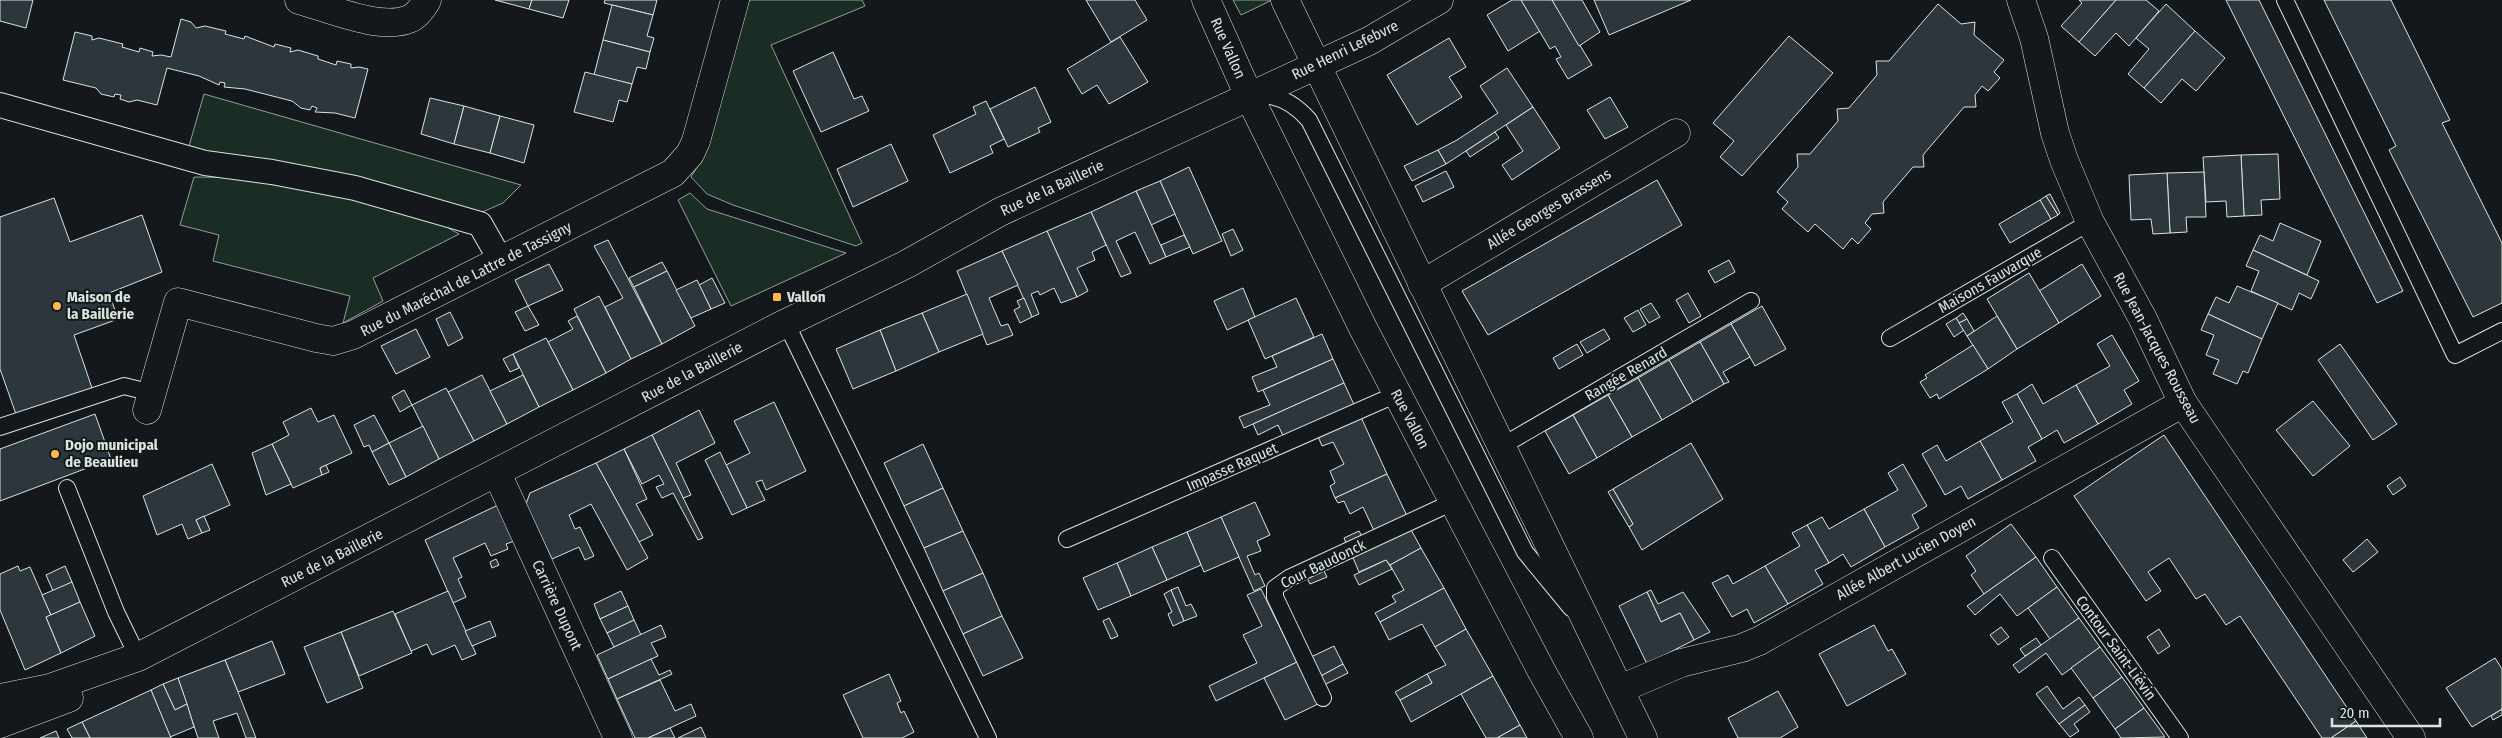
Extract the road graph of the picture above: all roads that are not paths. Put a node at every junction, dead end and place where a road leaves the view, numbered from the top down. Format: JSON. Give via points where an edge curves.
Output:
{"nodes":[{"id":1,"x":299,"y":0,"type":"edge"},
{"id":2,"x":427,"y":0,"type":"edge"},
{"id":3,"x":735,"y":0,"type":"edge"},
{"id":4,"x":1206,"y":0,"type":"edge"},
{"id":5,"x":1285,"y":0,"type":"edge"},
{"id":6,"x":1439,"y":0,"type":"edge"},
{"id":7,"x":2020,"y":0,"type":"edge"},
{"id":8,"x":2285,"y":0,"type":"edge"},
{"id":9,"x":1316,"y":65,"type":"junction"},
{"id":10,"x":1249,"y":96,"type":"junction"},
{"id":11,"x":0,"y":105,"type":"edge"},
{"id":12,"x":1676,"y":133,"type":"dead end"},
{"id":13,"x":2090,"y":222,"type":"junction"},
{"id":14,"x":501,"y":261,"type":"junction"},
{"id":15,"x":1422,"y":284,"type":"junction"},
{"id":16,"x":1751,"y":301,"type":"dead end"},
{"id":17,"x":786,"y":323,"type":"junction"},
{"id":18,"x":2502,"y":331,"type":"edge"},
{"id":19,"x":1890,"y":338,"type":"dead end"},
{"id":20,"x":1397,"y":394,"type":"junction"},
{"id":21,"x":150,"y":402,"type":"joint"},
{"id":22,"x":2183,"y":403,"type":"junction"},
{"id":23,"x":0,"y":428,"type":"edge"},
{"id":24,"x":1502,"y":446,"type":"junction"},
{"id":25,"x":497,"y":473,"type":"junction"},
{"id":26,"x":68,"y":488,"type":"dead end"},
{"id":27,"x":1453,"y":502,"type":"junction"},
{"id":28,"x":1067,"y":539,"type":"dead end"},
{"id":29,"x":2052,"y":558,"type":"dead end"},
{"id":30,"x":1593,"y":635,"type":"junction"},
{"id":31,"x":138,"y":657,"type":"junction"},
{"id":32,"x":1620,"y":689,"type":"junction"},
{"id":33,"x":0,"y":698,"type":"edge"},
{"id":34,"x":1323,"y":698,"type":"dead end"},
{"id":35,"x":0,"y":724,"type":"edge"},
{"id":36,"x":618,"y":738,"type":"edge"},
{"id":37,"x":988,"y":738,"type":"edge"},
{"id":38,"x":1579,"y":738,"type":"edge"},
{"id":39,"x":1643,"y":738,"type":"edge"},
{"id":40,"x":2180,"y":738,"type":"edge"},
{"id":41,"x":2411,"y":738,"type":"edge"}],
"edges":[{"from":1,"to":2,"type":"street","via":[[380,23],[396,23],[410,19]]},
{"from":3,"to":14,"type":"street","name":"Rue du Maréchal de Lattre de Tassigny","via":[[699,134],[681,165],[658,182]]},
{"from":4,"to":10,"type":"street","name":"Rue Vallon"},
{"from":5,"to":9,"type":"street","name":"Rue Vallon"},
{"from":6,"to":9,"type":"street","name":"Rue Henri Lefebvre","via":[[1369,41]]},
{"from":7,"to":13,"type":"street","name":"Rue Jean-Jacques Rousseau","via":[[2034,38],[2055,133]]},
{"from":8,"to":18,"type":"lane","via":[[2455,355]]},
{"from":9,"to":10,"type":"street","name":"Rue Henri Lefebvre"},
{"from":9,"to":15,"type":"street","name":"Rue Vallon"},
{"from":10,"to":17,"type":"street","name":"Rue de la Baillerie","via":[[1000,212],[906,265]]},
{"from":10,"to":20,"type":"street","name":"Rue Vallon"},
{"from":10,"to":30,"type":"lane","name":"Rue Vallon","via":[[1279,98],[1291,103],[1309,120],[1526,552]]},
{"from":11,"to":14,"type":"street","via":[[205,163],[355,188],[480,224]]},
{"from":12,"to":15,"type":"street","name":"Allée Georges Brassens"},
{"from":13,"to":19,"type":"lane","name":"Maisons Fauvarque"},
{"from":13,"to":22,"type":"street","name":"Rue Jean-Jacques Rousseau","via":[[2143,318]]},
{"from":14,"to":21,"type":"street","name":"Rue du Maréchal de Lattre de Tassigny","via":[[353,335],[334,341],[178,302]]},
{"from":15,"to":24,"type":"street","name":"Rue Vallon"},
{"from":16,"to":24,"type":"lane","name":"Rangée Renard"},
{"from":17,"to":25,"type":"street","name":"Rue de la Baillerie"},
{"from":17,"to":37,"type":"lane"},
{"from":20,"to":27,"type":"street","name":"Rue Vallon"},
{"from":20,"to":28,"type":"lane","name":"Impasse Raquet"},
{"from":21,"to":23,"type":"lane","via":[[124,386]]},
{"from":22,"to":32,"type":"street","name":"Allée Albert Lucien Doyen","via":[[1759,641],[1681,663]]},
{"from":22,"to":41,"type":"street","name":"Rue Jean-Jacques Rousseau"},
{"from":24,"to":30,"type":"street","name":"Rue Vallon"},
{"from":25,"to":31,"type":"street","name":"Rue de la Baillerie"},
{"from":25,"to":36,"type":"street","name":"Carrière Dupont"},
{"from":26,"to":31,"type":"lane","via":[[116,612]]},
{"from":27,"to":34,"type":"lane","name":"Cour Baudonck","via":[[1289,578],[1275,588],[1275,597]]},
{"from":27,"to":38,"type":"street","name":"Rue Vallon"},
{"from":29,"to":40,"type":"lane","name":"Contour Saint-Liévin"},
{"from":30,"to":32,"type":"street","name":"Rue Vallon"},
{"from":31,"to":33,"type":"street","name":"Rue de la Baillerie","via":[[50,688]]},
{"from":31,"to":35,"type":"street","name":"Rue de la Baillerie","via":[[109,678],[73,696]]},
{"from":32,"to":39,"type":"street","name":"Rue Vallon"}]}
